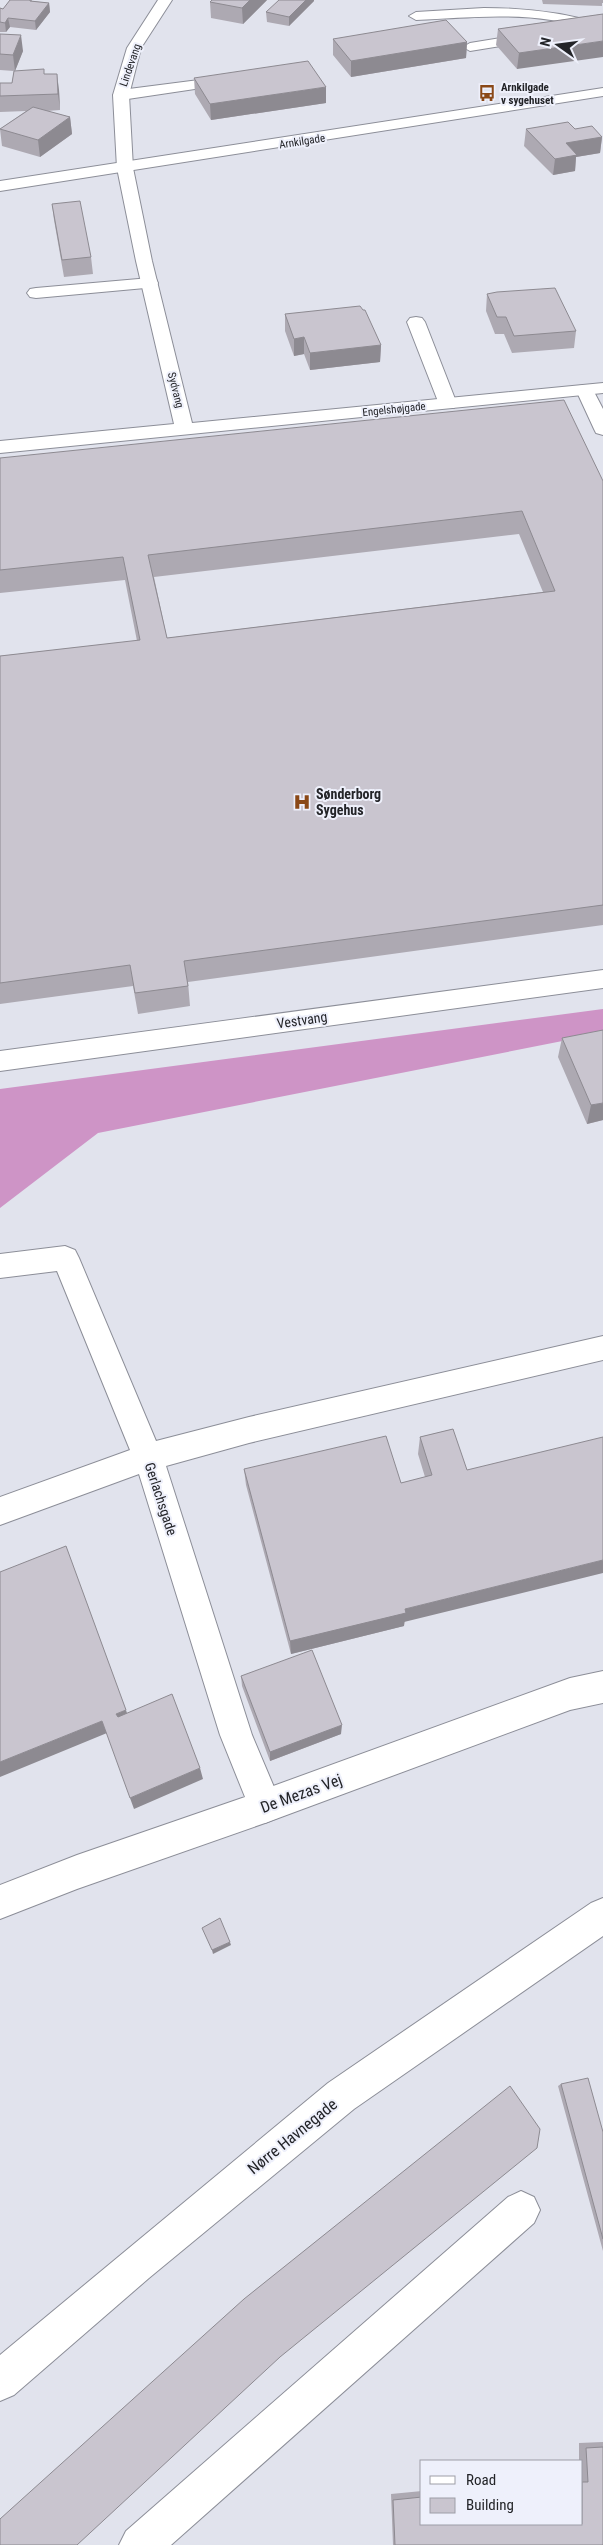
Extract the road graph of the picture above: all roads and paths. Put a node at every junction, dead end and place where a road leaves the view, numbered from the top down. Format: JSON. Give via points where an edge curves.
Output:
{"nodes":[{"id":1,"x":165,"y":0,"type":"edge"},
{"id":2,"x":416,"y":16,"type":"dead end"},
{"id":3,"x":600,"y":27,"type":"edge"},
{"id":4,"x":567,"y":32,"type":"edge"},
{"id":5,"x":548,"y":35,"type":"edge"},
{"id":6,"x":470,"y":47,"type":"dead end"},
{"id":7,"x":246,"y":78,"type":"edge"},
{"id":8,"x":603,"y":92,"type":"edge"},
{"id":9,"x":120,"y":95,"type":"junction"},
{"id":10,"x":125,"y":168,"type":"junction"},
{"id":11,"x":0,"y":186,"type":"edge"},
{"id":12,"x":150,"y":283,"type":"junction"},
{"id":13,"x":36,"y":293,"type":"dead end"},
{"id":14,"x":416,"y":322,"type":"dead end"},
{"id":15,"x":594,"y":389,"type":"edge"},
{"id":16,"x":448,"y":404,"type":"junction"},
{"id":17,"x":603,"y":429,"type":"edge"},
{"id":18,"x":185,"y":430,"type":"junction"},
{"id":19,"x":0,"y":447,"type":"edge"},
{"id":20,"x":603,"y":979,"type":"edge"},
{"id":21,"x":0,"y":1061,"type":"edge"},
{"id":22,"x":0,"y":1266,"type":"edge"},
{"id":23,"x":603,"y":1348,"type":"edge"},
{"id":24,"x":148,"y":1456,"type":"junction"},
{"id":25,"x":0,"y":1511,"type":"edge"},
{"id":26,"x":603,"y":1687,"type":"edge"},
{"id":27,"x":265,"y":1806,"type":"junction"},
{"id":28,"x":0,"y":1902,"type":"edge"},
{"id":29,"x":603,"y":1914,"type":"edge"},
{"id":30,"x":522,"y":2210,"type":"dead end"},
{"id":31,"x":0,"y":2381,"type":"edge"},
{"id":32,"x":140,"y":2545,"type":"edge"}],
"edges":[{"from":1,"to":9,"type":"street","name":"Lindevang","via":[[134,48]]},
{"from":2,"to":3,"type":"street","via":[[520,12],[573,18]]},
{"from":3,"to":4,"type":"street"},
{"from":5,"to":6,"type":"street"},
{"from":7,"to":9,"type":"street"},
{"from":8,"to":10,"type":"street","name":"Arnkilgade"},
{"from":9,"to":10,"type":"street","name":"Lindevang"},
{"from":10,"to":11,"type":"street","name":"Arnkilgade"},
{"from":10,"to":12,"type":"street","name":"Sydvang"},
{"from":12,"to":13,"type":"street"},
{"from":12,"to":18,"type":"street","name":"Sydvang"},
{"from":14,"to":16,"type":"street"},
{"from":15,"to":16,"type":"street","name":"Engelshøjgade"},
{"from":15,"to":17,"type":"street"},
{"from":16,"to":18,"type":"street","name":"Engelshøjgade"},
{"from":18,"to":19,"type":"street"},
{"from":20,"to":21,"type":"street","name":"Vestvang"},
{"from":22,"to":24,"type":"street","name":"Gerlachsgade","via":[[65,1258]]},
{"from":23,"to":24,"type":"street"},
{"from":24,"to":25,"type":"street"},
{"from":24,"to":27,"type":"street","name":"Gerlachsgade","via":[[236,1735]]},
{"from":26,"to":27,"type":"street","name":"De Mezas Vej","via":[[570,1694]]},
{"from":27,"to":28,"type":"street","name":"De Mezas Vej"},
{"from":29,"to":31,"type":"street","name":"Nørre Havnegade","via":[[341,2096]]},
{"from":30,"to":32,"type":"street"}]}
